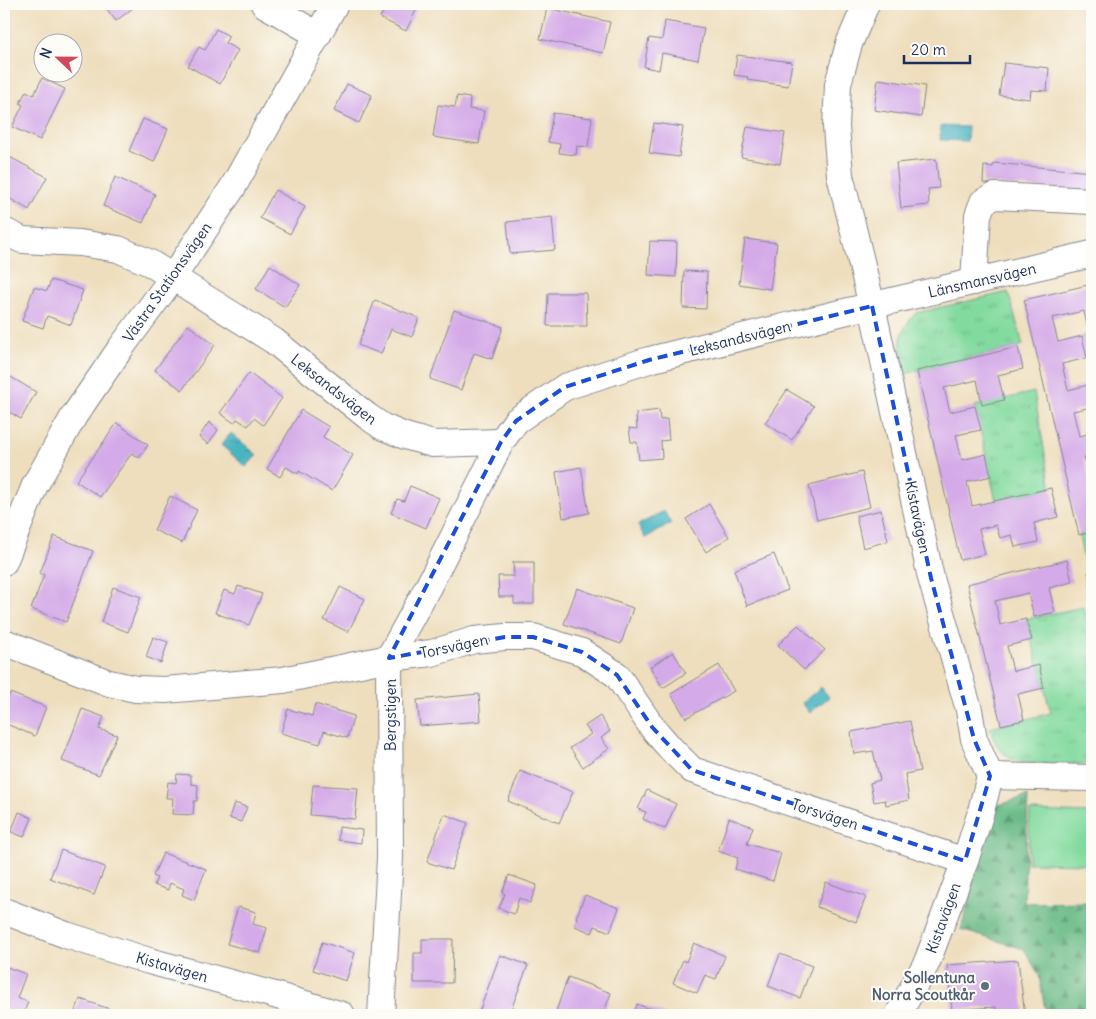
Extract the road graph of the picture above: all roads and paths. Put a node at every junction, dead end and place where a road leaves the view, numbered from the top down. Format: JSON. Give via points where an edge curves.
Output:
{"nodes":[{"id":1,"x":264,"y":4,"type":"edge"},
{"id":2,"x":335,"y":4,"type":"edge"},
{"id":3,"x":866,"y":4,"type":"edge"},
{"id":4,"x":318,"y":35,"type":"junction"},
{"id":5,"x":1092,"y":201,"type":"edge"},
{"id":6,"x":4,"y":231,"type":"edge"},
{"id":7,"x":1092,"y":254,"type":"edge"},
{"id":8,"x":173,"y":277,"type":"junction"},
{"id":9,"x":974,"y":282,"type":"junction"},
{"id":10,"x":872,"y":306,"type":"junction"},
{"id":11,"x":501,"y":442,"type":"junction"},
{"id":12,"x":4,"y":562,"type":"edge"},
{"id":13,"x":4,"y":642,"type":"edge"},
{"id":14,"x":389,"y":658,"type":"junction"},
{"id":15,"x":990,"y":776,"type":"junction"},
{"id":16,"x":1092,"y":778,"type":"edge"},
{"id":17,"x":965,"y":860,"type":"junction"},
{"id":18,"x":4,"y":910,"type":"edge"},
{"id":19,"x":342,"y":1015,"type":"edge"},
{"id":20,"x":380,"y":1015,"type":"edge"},
{"id":21,"x":898,"y":1015,"type":"edge"}],
"edges":[{"from":1,"to":4,"type":"street"},
{"from":2,"to":4,"type":"street","name":"Västra Stationsvägen"},
{"from":3,"to":10,"type":"street","name":"Kistavägen","via":[[849,44],[838,84],[836,128],[840,176]]},
{"from":4,"to":8,"type":"street","name":"Västra Stationsvägen","via":[[233,187]]},
{"from":5,"to":9,"type":"street","via":[[995,196],[983,202],[978,215]]},
{"from":6,"to":8,"type":"street","name":"Leksandsvägen","via":[[22,240],[80,242],[118,249]]},
{"from":7,"to":9,"type":"street","name":"Länsmansvägen"},
{"from":8,"to":11,"type":"street","name":"Leksandsvägen","via":[[274,341],[383,427],[433,444]]},
{"from":8,"to":12,"type":"street","name":"Västra Stationsvägen","via":[[74,416],[35,485]]},
{"from":9,"to":10,"type":"street","name":"Länsmansvägen"},
{"from":10,"to":11,"type":"street","name":"Leksandsvägen","via":[[649,360],[565,387],[516,422]]},
{"from":10,"to":15,"type":"street","name":"Kistavägen","via":[[931,578],[974,739]]},
{"from":11,"to":14,"type":"street","name":"Bergstigen"},
{"from":13,"to":14,"type":"street","name":"Torsvägen","via":[[110,683],[136,689],[165,690],[283,680]]},
{"from":14,"to":17,"type":"street","name":"Torsvägen","via":[[432,653],[474,640],[505,636],[533,637],[582,652],[616,675],[652,727],[692,770]]},
{"from":14,"to":20,"type":"street","name":"Bergstigen","via":[[390,858]]},
{"from":15,"to":16,"type":"street"},
{"from":15,"to":17,"type":"street","name":"Kistavägen"},
{"from":17,"to":21,"type":"street","name":"Kistavägen","via":[[927,962]]},
{"from":18,"to":19,"type":"street","name":"Kistavägen","via":[[66,935],[149,962]]}]}
